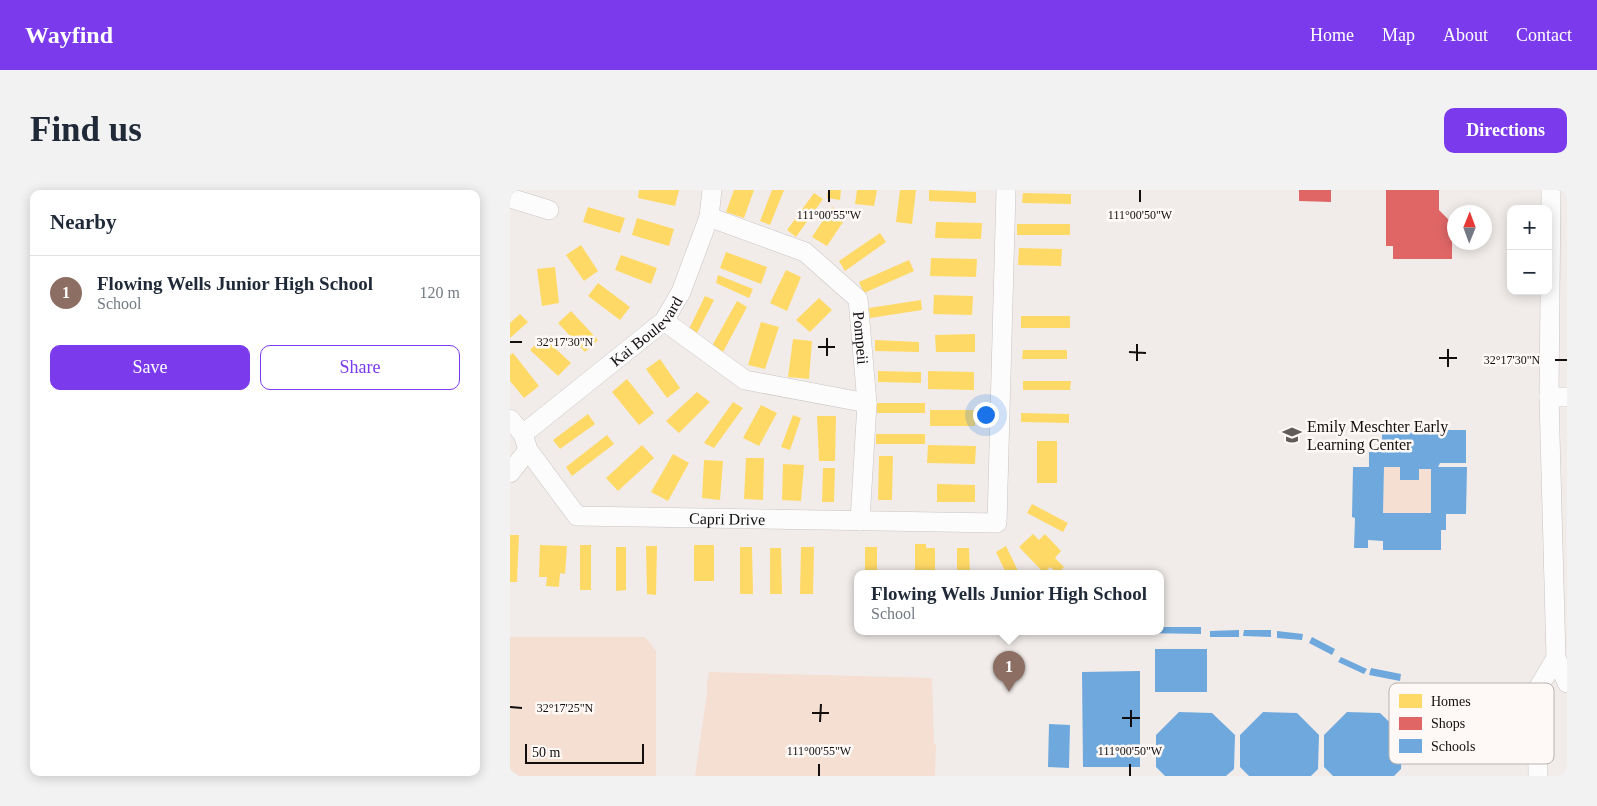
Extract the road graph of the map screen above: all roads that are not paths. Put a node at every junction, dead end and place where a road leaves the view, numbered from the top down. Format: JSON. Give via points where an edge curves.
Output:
{"nodes":[{"id":1,"x":712,"y":190,"type":"edge"},
{"id":2,"x":1006,"y":190,"type":"edge"},
{"id":3,"x":1551,"y":190,"type":"edge"},
{"id":4,"x":510,"y":198,"type":"edge"},
{"id":5,"x":549,"y":210,"type":"dead end"},
{"id":6,"x":709,"y":217,"type":"junction"},
{"id":7,"x":664,"y":321,"type":"junction"},
{"id":8,"x":1558,"y":397,"type":"edge"},
{"id":9,"x":867,"y":403,"type":"junction"},
{"id":10,"x":510,"y":419,"type":"edge"},
{"id":11,"x":525,"y":442,"type":"junction"},
{"id":12,"x":510,"y":473,"type":"edge"},
{"id":13,"x":860,"y":521,"type":"junction"},
{"id":14,"x":1561,"y":613,"type":"edge"},
{"id":15,"x":1556,"y":658,"type":"junction"},
{"id":16,"x":1541,"y":683,"type":"edge"},
{"id":17,"x":1567,"y":683,"type":"edge"}],
"edges":[{"from":1,"to":6,"type":"street","name":"Kai Boulevard"},
{"from":2,"to":13,"type":"street","name":"Capri Drive","via":[[997,523]]},
{"from":3,"to":8,"type":"street"},
{"from":4,"to":5,"type":"street"},
{"from":6,"to":7,"type":"street","name":"Kai Boulevard","via":[[681,292]]},
{"from":6,"to":9,"type":"street","name":"Pompeii","via":[[805,252],[858,299]]},
{"from":7,"to":9,"type":"street","via":[[745,380]]},
{"from":7,"to":11,"type":"street","name":"Kai Boulevard"},
{"from":8,"to":14,"type":"street"},
{"from":9,"to":13,"type":"street","name":"Pompeii"},
{"from":10,"to":11,"type":"street","name":"Capri Drive"},
{"from":11,"to":12,"type":"street","name":"Kai Boulevard"},
{"from":11,"to":13,"type":"street","name":"Capri Drive","via":[[577,516]]},
{"from":14,"to":15,"type":"street"},
{"from":15,"to":16,"type":"street"},
{"from":15,"to":17,"type":"street"}]}
